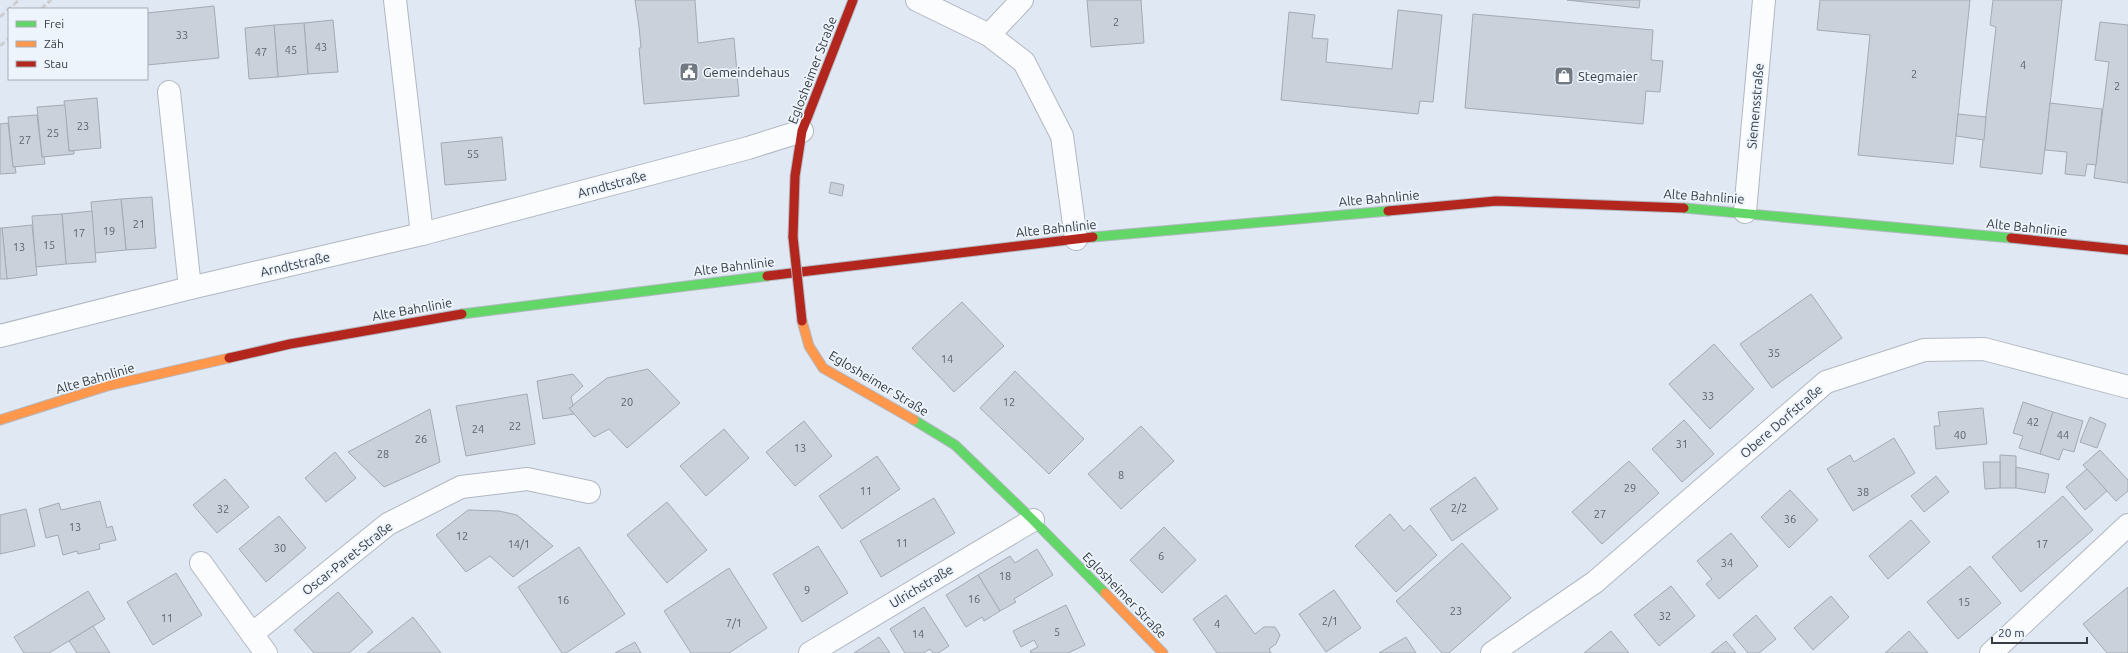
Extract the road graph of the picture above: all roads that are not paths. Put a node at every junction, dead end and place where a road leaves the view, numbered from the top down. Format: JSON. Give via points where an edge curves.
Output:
{"nodes":[{"id":1,"x":395,"y":0,"type":"edge"},
{"id":2,"x":853,"y":0,"type":"edge"},
{"id":3,"x":917,"y":0,"type":"edge"},
{"id":4,"x":1022,"y":0,"type":"edge"},
{"id":5,"x":1764,"y":0,"type":"edge"},
{"id":6,"x":989,"y":35,"type":"junction"},
{"id":7,"x":169,"y":92,"type":"dead end"},
{"id":8,"x":802,"y":131,"type":"junction"},
{"id":9,"x":1745,"y":212,"type":"junction"},
{"id":10,"x":422,"y":234,"type":"junction"},
{"id":11,"x":1076,"y":239,"type":"junction"},
{"id":12,"x":2128,"y":250,"type":"edge"},
{"id":13,"x":190,"y":288,"type":"junction"},
{"id":14,"x":0,"y":336,"type":"edge"},
{"id":15,"x":2128,"y":388,"type":"edge"},
{"id":16,"x":0,"y":420,"type":"edge"},
{"id":17,"x":589,"y":492,"type":"dead end"},
{"id":18,"x":1032,"y":520,"type":"junction"},
{"id":19,"x":2128,"y":525,"type":"edge"},
{"id":20,"x":201,"y":563,"type":"dead end"},
{"id":21,"x":252,"y":634,"type":"junction"},
{"id":22,"x":266,"y":653,"type":"edge"},
{"id":23,"x":810,"y":653,"type":"edge"},
{"id":24,"x":1163,"y":653,"type":"edge"},
{"id":25,"x":1492,"y":653,"type":"edge"},
{"id":26,"x":1991,"y":653,"type":"edge"}],
"edges":[{"from":1,"to":10,"type":"street"},
{"from":2,"to":8,"type":"street","name":"Eglosheimer Straße"},
{"from":3,"to":6,"type":"street"},
{"from":4,"to":6,"type":"street"},
{"from":5,"to":9,"type":"street","name":"Siemensstraße"},
{"from":6,"to":11,"type":"street","via":[[1024,62],[1062,136]]},
{"from":7,"to":13,"type":"street"},
{"from":8,"to":10,"type":"street","name":"Arndtstraße","via":[[748,148]]},
{"from":8,"to":18,"type":"street","name":"Eglosheimer Straße","bridge":true,"via":[[794,176],[793,237],[805,340],[813,357],[823,368],[955,445]]},
{"from":9,"to":11,"type":"street","name":"Alte Bahnlinie","via":[[1661,206],[1496,201]]},
{"from":9,"to":12,"type":"street","name":"Alte Bahnlinie"},
{"from":10,"to":13,"type":"street","name":"Arndtstraße"},
{"from":11,"to":16,"type":"street","name":"Alte Bahnlinie","via":[[491,309],[283,346],[107,386]]},
{"from":13,"to":14,"type":"street","name":"Arndtstraße"},
{"from":15,"to":25,"type":"street","name":"Obere Dorfstraße","via":[[1984,349],[1924,350],[1826,382],[1596,582]]},
{"from":17,"to":21,"type":"street","name":"Oscar-Paret-Straße","via":[[527,479],[461,487],[388,524]]},
{"from":18,"to":23,"type":"street","name":"Ulrichstraße"},
{"from":18,"to":24,"type":"street","name":"Eglosheimer Straße"},
{"from":19,"to":26,"type":"street"},
{"from":20,"to":21,"type":"street"},
{"from":21,"to":22,"type":"street"}]}
